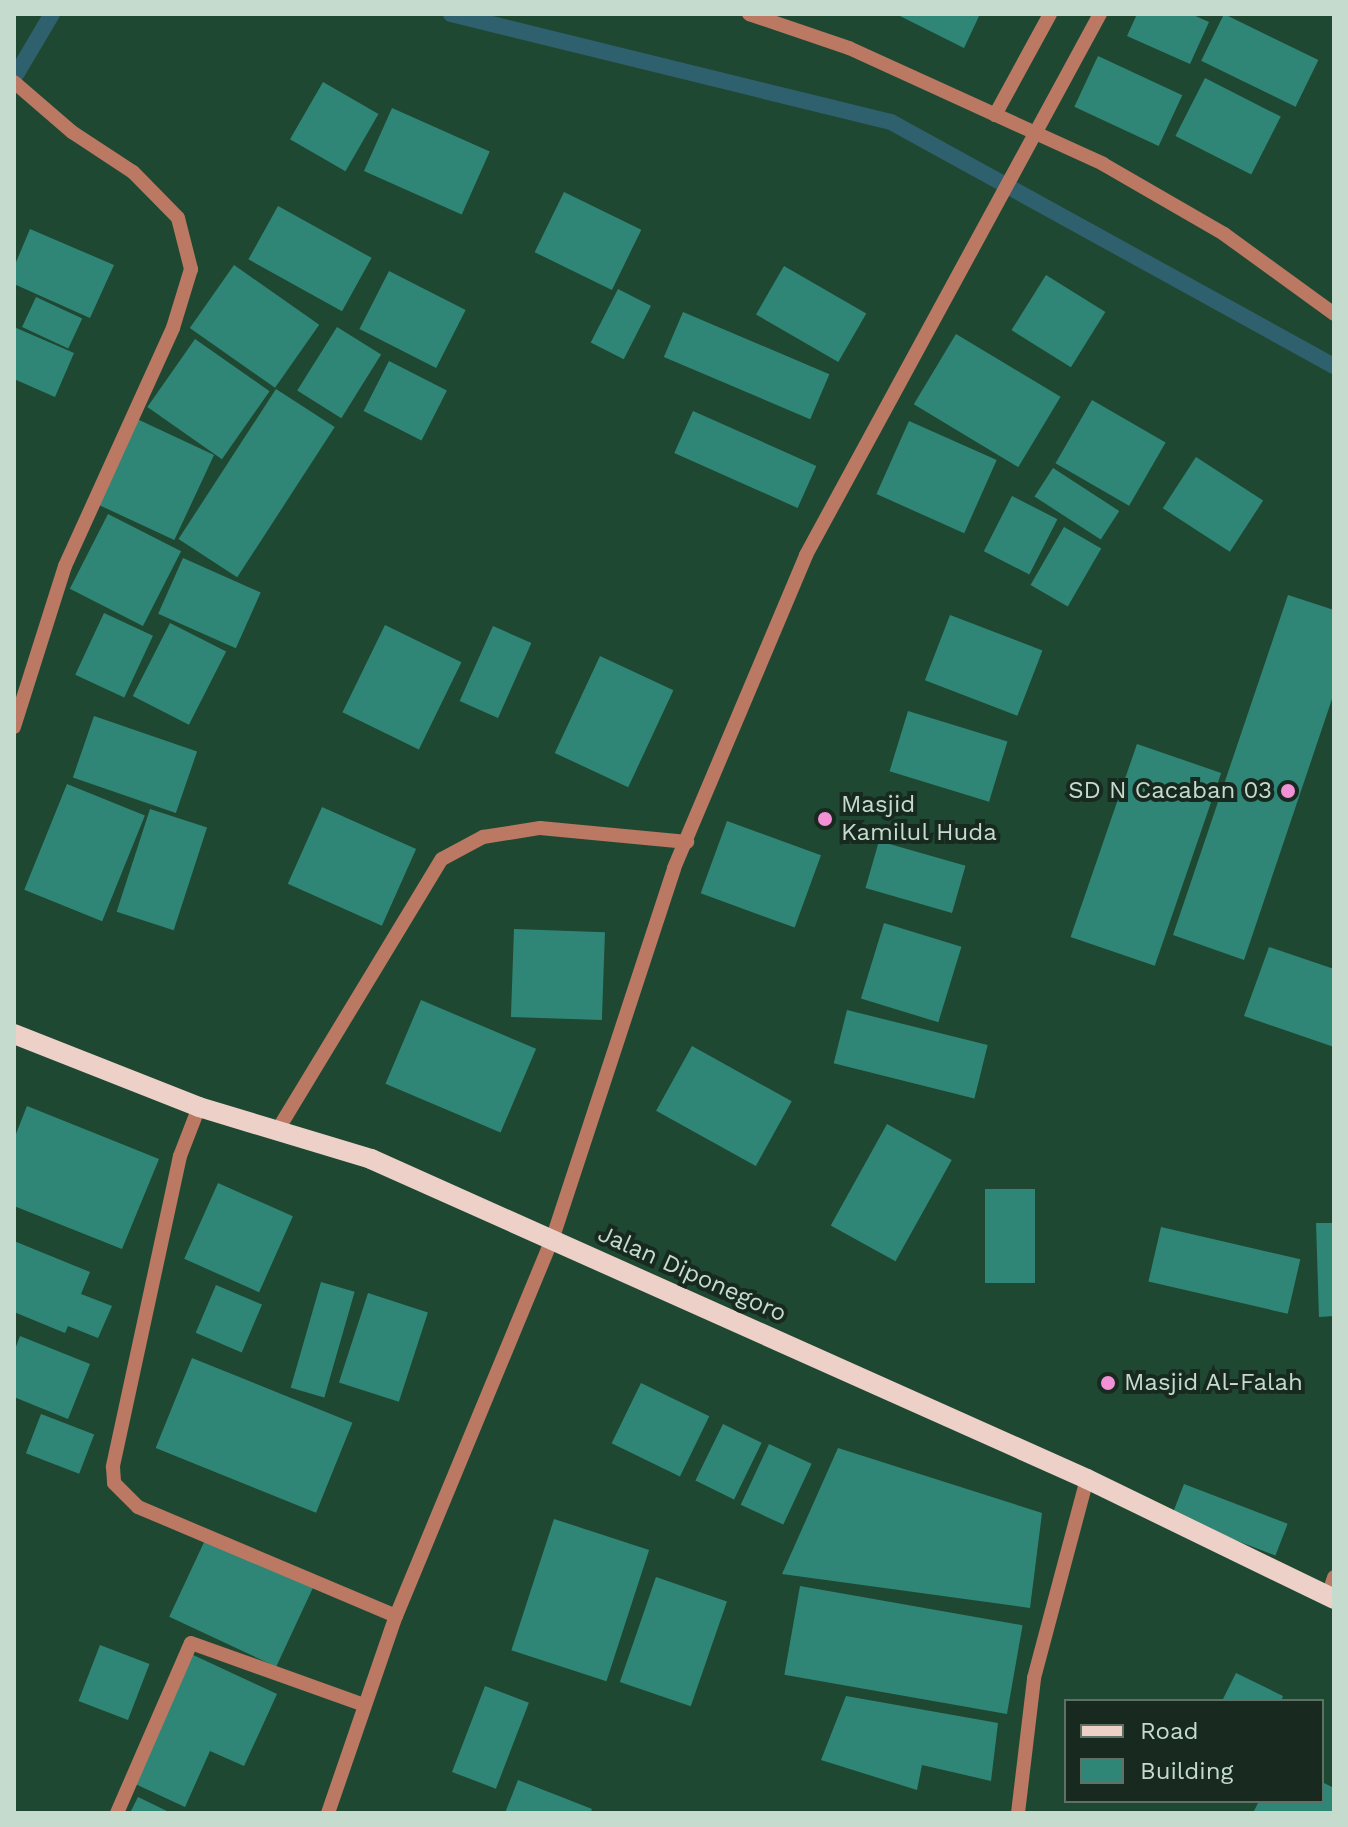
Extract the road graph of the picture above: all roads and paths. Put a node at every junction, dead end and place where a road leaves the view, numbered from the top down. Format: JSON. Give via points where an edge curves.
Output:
{"nodes":[{"id":1,"x":749,"y":14,"type":"edge"},
{"id":2,"x":1050,"y":14,"type":"edge"},
{"id":3,"x":1100,"y":14,"type":"edge"},
{"id":4,"x":14,"y":82,"type":"edge"},
{"id":5,"x":995,"y":115,"type":"junction"},
{"id":6,"x":1038,"y":134,"type":"junction"},
{"id":7,"x":1334,"y":314,"type":"edge"},
{"id":8,"x":14,"y":727,"type":"edge"},
{"id":9,"x":687,"y":842,"type":"junction"},
{"id":10,"x":14,"y":1035,"type":"edge"},
{"id":11,"x":199,"y":1107,"type":"junction"},
{"id":12,"x":277,"y":1131,"type":"junction"},
{"id":13,"x":552,"y":1240,"type":"junction"},
{"id":14,"x":1087,"y":1479,"type":"junction"},
{"id":15,"x":1332,"y":1591,"type":"edge"},
{"id":16,"x":396,"y":1616,"type":"junction"},
{"id":17,"x":364,"y":1705,"type":"junction"},
{"id":18,"x":117,"y":1813,"type":"edge"},
{"id":19,"x":328,"y":1813,"type":"edge"},
{"id":20,"x":1018,"y":1813,"type":"edge"}],
"edges":[{"from":1,"to":5,"type":"street","via":[[849,48]]},
{"from":2,"to":5,"type":"street"},
{"from":3,"to":6,"type":"street"},
{"from":4,"to":8,"type":"street","via":[[72,132],[133,172],[178,218],[191,269],[173,328],[65,566]]},
{"from":5,"to":6,"type":"street"},
{"from":6,"to":7,"type":"street","via":[[1157,192]]},
{"from":6,"to":9,"type":"street","via":[[806,555]]},
{"from":9,"to":12,"type":"street","via":[[540,828],[483,837],[442,859]]},
{"from":9,"to":13,"type":"street"},
{"from":10,"to":11,"type":"main road","name":"Jalan Diponegoro"},
{"from":11,"to":12,"type":"main road","name":"Jalan Diponegoro"},
{"from":11,"to":16,"type":"street","via":[[180,1156],[113,1467],[114,1483],[138,1507]]},
{"from":12,"to":13,"type":"main road","name":"Jalan Diponegoro","via":[[371,1159]]},
{"from":13,"to":14,"type":"main road","name":"Jalan Diponegoro"},
{"from":13,"to":16,"type":"street"},
{"from":14,"to":15,"type":"main road","name":"Jalan Diponegoro"},
{"from":14,"to":20,"type":"street","via":[[1034,1678]]},
{"from":16,"to":17,"type":"street"},
{"from":17,"to":18,"type":"street","via":[[191,1643]]},
{"from":17,"to":19,"type":"street"}]}
